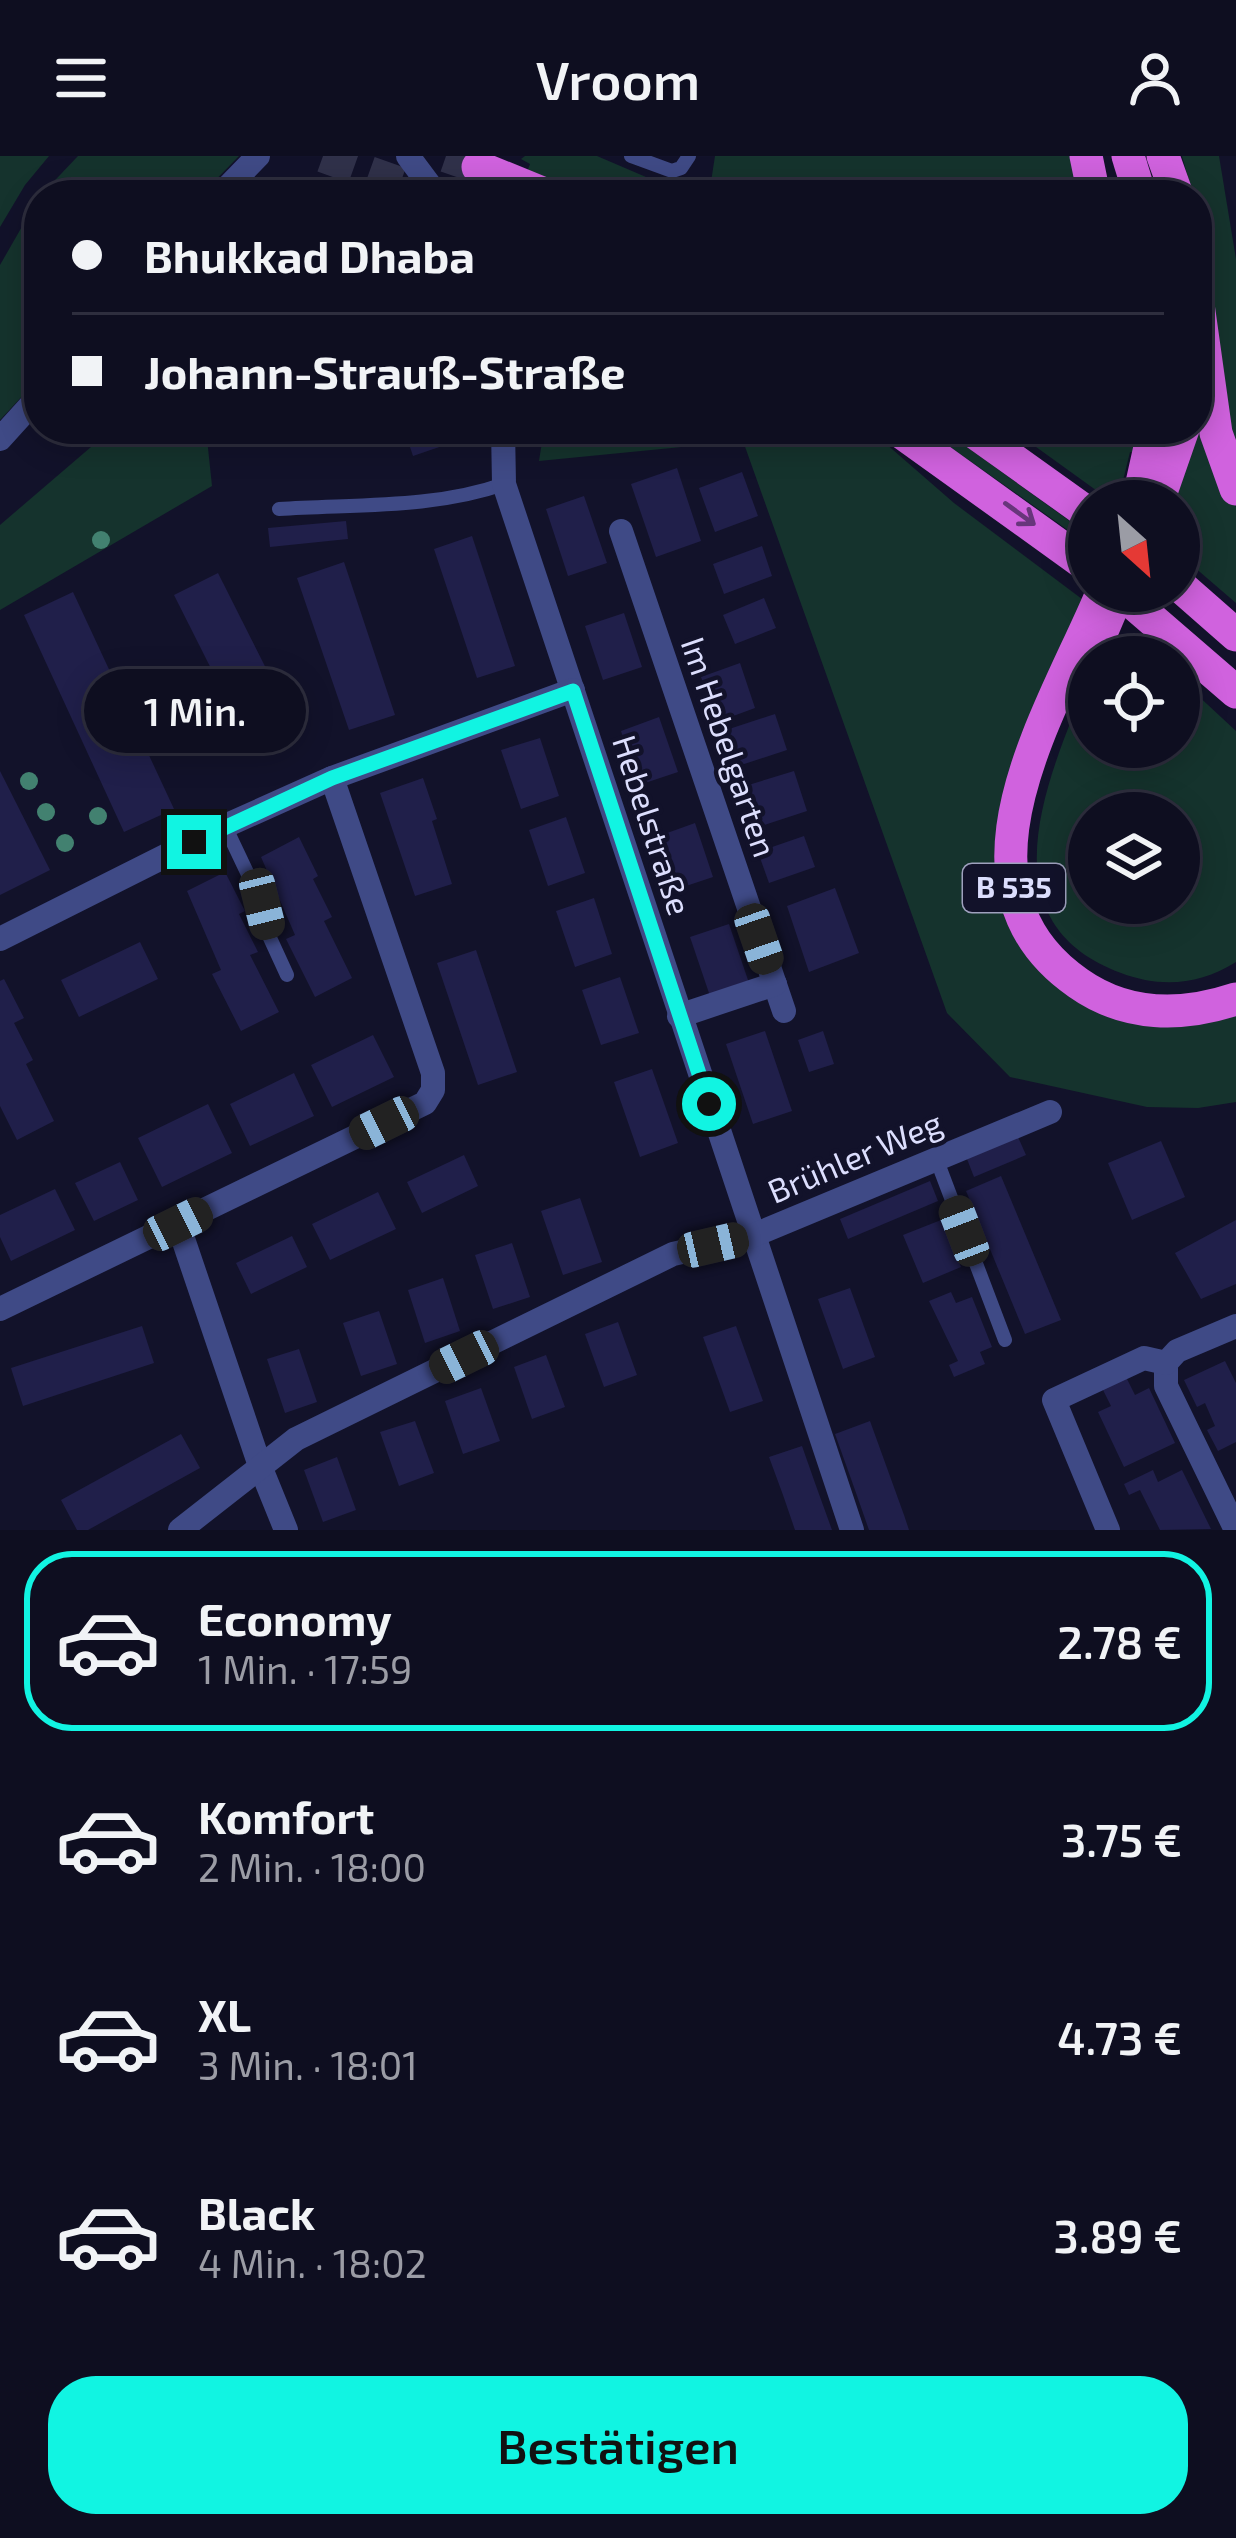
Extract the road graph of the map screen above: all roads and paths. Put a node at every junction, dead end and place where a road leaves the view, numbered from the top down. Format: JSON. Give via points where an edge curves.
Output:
{"nodes":[{"id":1,"x":258,"y":156,"type":"edge"},
{"id":2,"x":631,"y":156,"type":"edge"},
{"id":3,"x":689,"y":156,"type":"edge"},
{"id":4,"x":235,"y":180,"type":"edge"},
{"id":5,"x":1212,"y":412,"type":"edge"},
{"id":6,"x":24,"y":413,"type":"edge"},
{"id":7,"x":0,"y":439,"type":"edge"},
{"id":8,"x":500,"y":444,"type":"edge"},
{"id":9,"x":918,"y":444,"type":"edge"},
{"id":10,"x":991,"y":444,"type":"edge"},
{"id":11,"x":1152,"y":444,"type":"edge"},
{"id":12,"x":1175,"y":444,"type":"edge"},
{"id":13,"x":1148,"y":480,"type":"edge"},
{"id":14,"x":1156,"y":480,"type":"edge"},
{"id":15,"x":504,"y":484,"type":"junction"},
{"id":16,"x":1236,"y":489,"type":"edge"},
{"id":17,"x":1068,"y":499,"type":"edge"},
{"id":18,"x":279,"y":509,"type":"dead end"},
{"id":19,"x":621,"y":531,"type":"dead end"},
{"id":20,"x":1068,"y":552,"type":"edge"},
{"id":21,"x":1200,"y":603,"type":"edge"},
{"id":22,"x":1143,"y":612,"type":"edge"},
{"id":23,"x":1095,"y":632,"type":"edge"},
{"id":24,"x":1236,"y":635,"type":"edge"},
{"id":25,"x":573,"y":691,"type":"junction"},
{"id":26,"x":1236,"y":692,"type":"edge"},
{"id":27,"x":332,"y":778,"type":"junction"},
{"id":28,"x":224,"y":826,"type":"junction"},
{"id":29,"x":1,"y":935,"type":"edge"},
{"id":30,"x":287,"y":975,"type":"dead end"},
{"id":31,"x":1236,"y":978,"type":"edge"},
{"id":32,"x":775,"y":984,"type":"junction"},
{"id":33,"x":1236,"y":999,"type":"edge"},
{"id":34,"x":784,"y":1011,"type":"dead end"},
{"id":35,"x":680,"y":1016,"type":"junction"},
{"id":36,"x":1050,"y":1112,"type":"dead end"},
{"id":37,"x":936,"y":1159,"type":"junction"},
{"id":38,"x":178,"y":1224,"type":"junction"},
{"id":39,"x":752,"y":1236,"type":"junction"},
{"id":40,"x":0,"y":1309,"type":"edge"},
{"id":41,"x":1236,"y":1326,"type":"edge"},
{"id":42,"x":1004,"y":1340,"type":"dead end"},
{"id":43,"x":1166,"y":1364,"type":"junction"},
{"id":44,"x":260,"y":1466,"type":"junction"},
{"id":45,"x":180,"y":1530,"type":"edge"},
{"id":46,"x":286,"y":1530,"type":"edge"},
{"id":47,"x":852,"y":1530,"type":"edge"},
{"id":48,"x":1108,"y":1530,"type":"edge"},
{"id":49,"x":1236,"y":1530,"type":"edge"}],
"edges":[{"from":1,"to":4,"type":"street"},
{"from":2,"to":3,"type":"lane","via":[[672,171]]},
{"from":5,"to":16,"type":"highway"},
{"from":6,"to":7,"type":"street"},
{"from":8,"to":15,"type":"street","name":"Hebelstraße"},
{"from":9,"to":20,"type":"highway","one_way":true},
{"from":10,"to":17,"type":"highway"},
{"from":11,"to":13,"type":"highway"},
{"from":12,"to":14,"type":"highway"},
{"from":15,"to":18,"type":"lane","via":[[472,496]]},
{"from":15,"to":25,"type":"street","name":"Hebelstraße"},
{"from":19,"to":32,"type":"street","name":"Im Hebelgarten"},
{"from":21,"to":24,"type":"highway"},
{"from":22,"to":26,"type":"highway","number":"B 535"},
{"from":23,"to":31,"type":"highway","number":"B 535","via":[[1030,812],[1033,896],[1064,951],[1095,975],[1185,996]]},
{"from":23,"to":33,"type":"highway","number":"B 535","via":[[1012,813],[1010,865],[1022,912],[1050,958],[1099,995],[1160,1012]]},
{"from":25,"to":27,"type":"street"},
{"from":25,"to":35,"type":"street","name":"Hebelstraße"},
{"from":27,"to":28,"type":"street"},
{"from":27,"to":38,"type":"street","via":[[433,1090],[425,1103]]},
{"from":28,"to":29,"type":"street"},
{"from":28,"to":30,"type":"lane"},
{"from":32,"to":34,"type":"street","name":"Im Hebelgarten"},
{"from":32,"to":35,"type":"street"},
{"from":35,"to":39,"type":"street","name":"Hebelstraße"},
{"from":36,"to":37,"type":"street","name":"Brühler Weg"},
{"from":37,"to":39,"type":"street","name":"Brühler Weg"},
{"from":37,"to":42,"type":"lane"},
{"from":38,"to":40,"type":"street"},
{"from":38,"to":44,"type":"street"},
{"from":39,"to":44,"type":"street","name":"Brühler Weg","via":[[674,1254],[296,1438]]},
{"from":39,"to":47,"type":"street","name":"Hebelstraße"},
{"from":41,"to":43,"type":"street","via":[[1177,1351]]},
{"from":43,"to":48,"type":"street","via":[[1144,1358],[1054,1400]]},
{"from":43,"to":49,"type":"street","via":[[1166,1386]]},
{"from":44,"to":45,"type":"street","name":"Brühler Weg"},
{"from":44,"to":46,"type":"street"}]}
